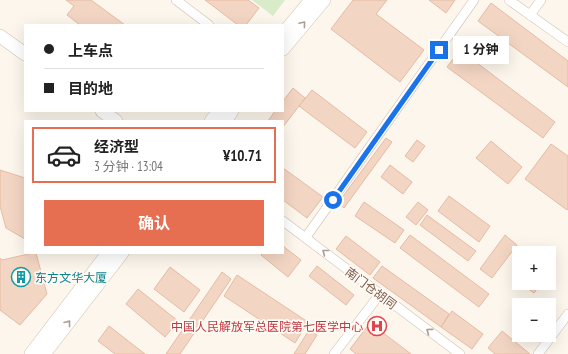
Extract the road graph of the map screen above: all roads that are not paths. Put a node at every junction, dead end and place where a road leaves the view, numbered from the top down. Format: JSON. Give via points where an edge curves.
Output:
{"nodes":[{"id":1,"x":176,"y":0,"type":"edge"},
{"id":2,"x":311,"y":0,"type":"edge"},
{"id":3,"x":324,"y":0,"type":"edge"},
{"id":4,"x":474,"y":0,"type":"edge"},
{"id":5,"x":508,"y":0,"type":"edge"},
{"id":6,"x":541,"y":0,"type":"edge"},
{"id":7,"x":530,"y":15,"type":"junction"},
{"id":8,"x":208,"y":24,"type":"edge"},
{"id":9,"x":284,"y":33,"type":"edge"},
{"id":10,"x":0,"y":36,"type":"edge"},
{"id":11,"x":568,"y":42,"type":"edge"},
{"id":12,"x":284,"y":48,"type":"edge"},
{"id":13,"x":24,"y":53,"type":"edge"},
{"id":14,"x":103,"y":112,"type":"edge"},
{"id":15,"x":218,"y":112,"type":"edge"},
{"id":16,"x":231,"y":112,"type":"edge"},
{"id":17,"x":115,"y":120,"type":"edge"},
{"id":18,"x":212,"y":120,"type":"edge"},
{"id":19,"x":225,"y":120,"type":"edge"},
{"id":20,"x":284,"y":222,"type":"edge"},
{"id":21,"x":306,"y":238,"type":"junction"},
{"id":22,"x":107,"y":254,"type":"edge"},
{"id":23,"x":121,"y":254,"type":"edge"},
{"id":24,"x":380,"y":294,"type":"junction"},
{"id":25,"x":568,"y":314,"type":"edge"},
{"id":26,"x":336,"y":353,"type":"edge"},
{"id":27,"x":31,"y":354,"type":"edge"},
{"id":28,"x":44,"y":354,"type":"edge"},
{"id":29,"x":459,"y":354,"type":"edge"},
{"id":30,"x":538,"y":354,"type":"edge"}],
"edges":[{"from":1,"to":8,"type":"street"},
{"from":2,"to":9,"type":"street"},
{"from":12,"to":3,"type":"street","one_way":true},
{"from":4,"to":21,"type":"street"},
{"from":5,"to":7,"type":"street"},
{"from":6,"to":7,"type":"street"},
{"from":7,"to":11,"type":"street"},
{"from":10,"to":13,"type":"street"},
{"from":14,"to":17,"type":"street"},
{"from":15,"to":18,"type":"street"},
{"from":16,"to":19,"type":"street"},
{"from":20,"to":21,"type":"street","name":"南门仓胡同"},
{"from":24,"to":21,"type":"street","name":"南门仓胡同","one_way":true},
{"from":22,"to":27,"type":"street"},
{"from":28,"to":23,"type":"street","one_way":true},
{"from":24,"to":26,"type":"street"},
{"from":29,"to":24,"type":"street","name":"南门仓胡同","one_way":true},
{"from":25,"to":30,"type":"street"}]}
